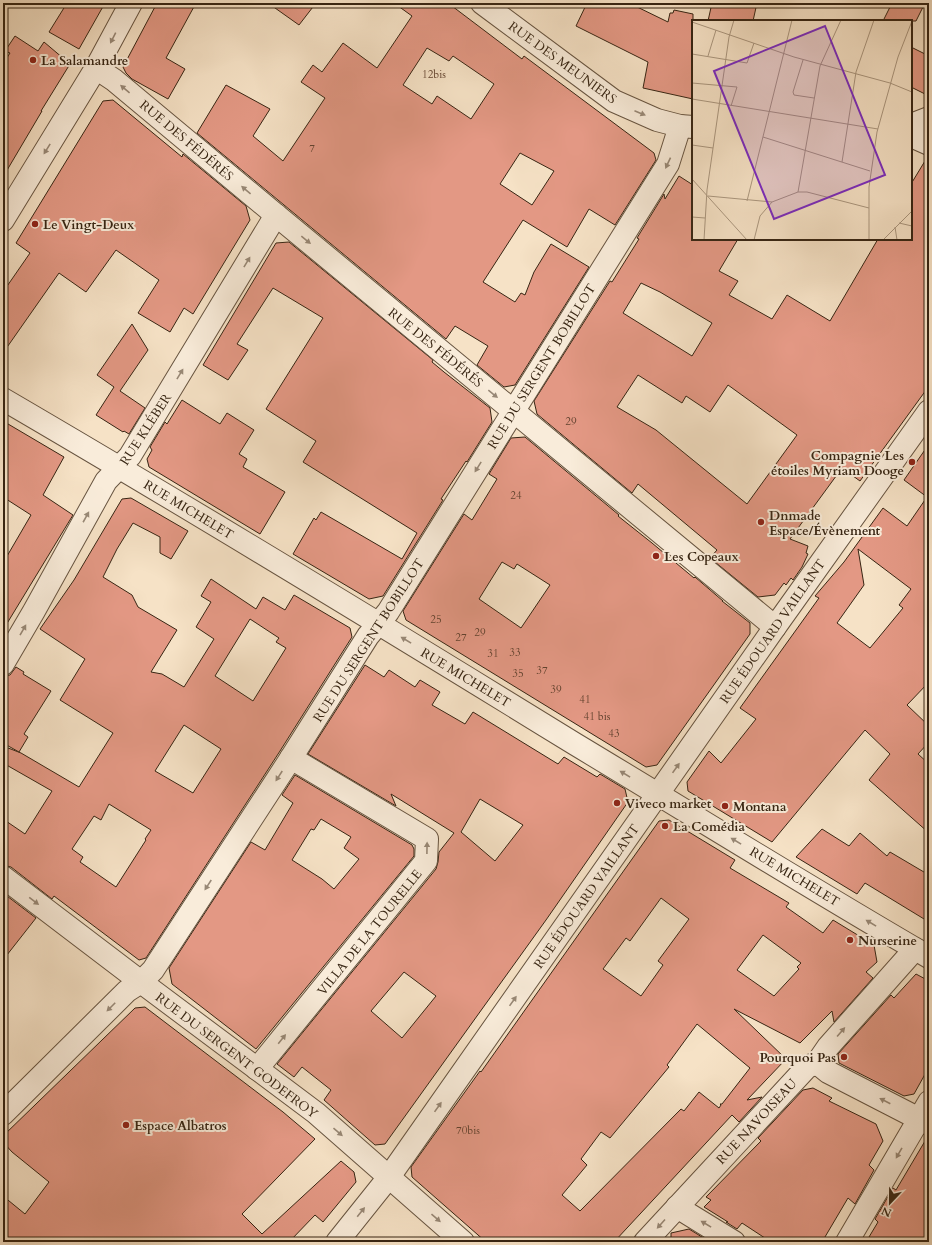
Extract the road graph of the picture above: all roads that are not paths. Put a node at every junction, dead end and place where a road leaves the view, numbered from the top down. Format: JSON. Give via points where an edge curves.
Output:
{"nodes":[{"id":1,"x":131,"y":3,"type":"edge"},
{"id":2,"x":482,"y":3,"type":"edge"},
{"id":3,"x":96,"y":68,"type":"junction"},
{"id":4,"x":929,"y":118,"type":"edge"},
{"id":5,"x":912,"y":125,"type":"edge"},
{"id":6,"x":686,"y":126,"type":"edge"},
{"id":7,"x":912,"y":136,"type":"edge"},
{"id":8,"x":929,"y":144,"type":"edge"},
{"id":9,"x":276,"y":215,"type":"junction"},
{"id":10,"x":3,"y":220,"type":"edge"},
{"id":11,"x":3,"y":399,"type":"edge"},
{"id":12,"x":514,"y":410,"type":"junction"},
{"id":13,"x":929,"y":411,"type":"edge"},
{"id":14,"x":120,"y":468,"type":"junction"},
{"id":15,"x":379,"y":624,"type":"junction"},
{"id":16,"x":775,"y":627,"type":"junction"},
{"id":17,"x":3,"y":664,"type":"edge"},
{"id":18,"x":291,"y":758,"type":"junction"},
{"id":19,"x":657,"y":794,"type":"junction"},
{"id":20,"x":3,"y":877,"type":"edge"},
{"id":21,"x":922,"y":953,"type":"edge"},
{"id":22,"x":141,"y":982,"type":"junction"},
{"id":23,"x":817,"y":1063,"type":"junction"},
{"id":24,"x":257,"y":1069,"type":"junction"},
{"id":25,"x":3,"y":1114,"type":"edge"},
{"id":26,"x":926,"y":1115,"type":"edge"},
{"id":27,"x":389,"y":1177,"type":"junction"},
{"id":28,"x":677,"y":1207,"type":"junction"},
{"id":29,"x":336,"y":1242,"type":"edge"},
{"id":30,"x":463,"y":1242,"type":"edge"},
{"id":31,"x":645,"y":1242,"type":"edge"},
{"id":32,"x":734,"y":1242,"type":"edge"},
{"id":33,"x":847,"y":1242,"type":"edge"}],
"edges":[{"from":1,"to":3,"type":"street","one_way":true},
{"from":2,"to":6,"type":"street","name":"RUE DES MEUNIERS","one_way":true,"via":[[614,102],[657,120]]},
{"from":9,"to":3,"type":"street","name":"RUE DES FÉDÉRÉS","one_way":true,"via":[[114,80]]},
{"from":3,"to":10,"type":"street","one_way":true},
{"from":4,"to":5,"type":"street"},
{"from":6,"to":12,"type":"street","name":"RUE DU SERGENT BOBILLOT","one_way":true,"via":[[668,164]]},
{"from":7,"to":8,"type":"street"},
{"from":9,"to":12,"type":"street","name":"RUE DES FÉDÉRÉS","one_way":true},
{"from":14,"to":9,"type":"street","name":"RUE KLÉBER","one_way":true,"via":[[130,456]]},
{"from":11,"to":14,"type":"street","name":"RUE MICHELET"},
{"from":12,"to":15,"type":"street","name":"RUE DU SERGENT BOBILLOT","one_way":true},
{"from":12,"to":16,"type":"street","name":"RUE DES FÉDÉRÉS"},
{"from":13,"to":16,"type":"street","name":"RUE ÉDOUARD VAILLANT"},
{"from":14,"to":15,"type":"street","name":"RUE MICHELET"},
{"from":17,"to":14,"type":"street","name":"RUE KLÉBER","one_way":true,"via":[[106,481]]},
{"from":15,"to":18,"type":"street","name":"RUE DU SERGENT BOBILLOT","via":[[368,636]]},
{"from":19,"to":15,"type":"street","name":"RUE MICHELET","one_way":true},
{"from":19,"to":16,"type":"street","name":"RUE ÉDOUARD VAILLANT","one_way":true},
{"from":18,"to":22,"type":"street","name":"RUE DU SERGENT BOBILLOT","one_way":true,"via":[[153,970]]},
{"from":24,"to":18,"type":"street","name":"VILLA DE LA TOURELLE","one_way":true,"via":[[426,862],[427,839]]},
{"from":21,"to":19,"type":"street","name":"RUE MICHELET","one_way":true},
{"from":27,"to":19,"type":"street","name":"RUE ÉDOUARD VAILLANT","one_way":true},
{"from":20,"to":22,"type":"street","name":"RUE DU SERGENT GODEFROY","one_way":true},
{"from":23,"to":21,"type":"street","name":"RUE NAVOISEAU","one_way":true,"via":[[828,1047]]},
{"from":22,"to":24,"type":"street","name":"RUE DU SERGENT GODEFROY"},
{"from":22,"to":25,"type":"street","name":"RUE DU SERGENT BOBILLOT","one_way":true,"via":[[127,991]]},
{"from":26,"to":23,"type":"street","one_way":true,"via":[[828,1072]]},
{"from":23,"to":28,"type":"street","name":"RUE NAVOISEAU","via":[[807,1067]]},
{"from":24,"to":27,"type":"street","name":"RUE DU SERGENT GODEFROY","one_way":true,"via":[[316,1113]]},
{"from":26,"to":33,"type":"street","one_way":true},
{"from":29,"to":27,"type":"street","name":"RUE ÉDOUARD VAILLANT","one_way":true},
{"from":27,"to":30,"type":"street","name":"RUE DU SERGENT GODEFROY","one_way":true},
{"from":28,"to":31,"type":"street","name":"RUE NAVOISEAU","one_way":true},
{"from":32,"to":28,"type":"street","one_way":true}]}
